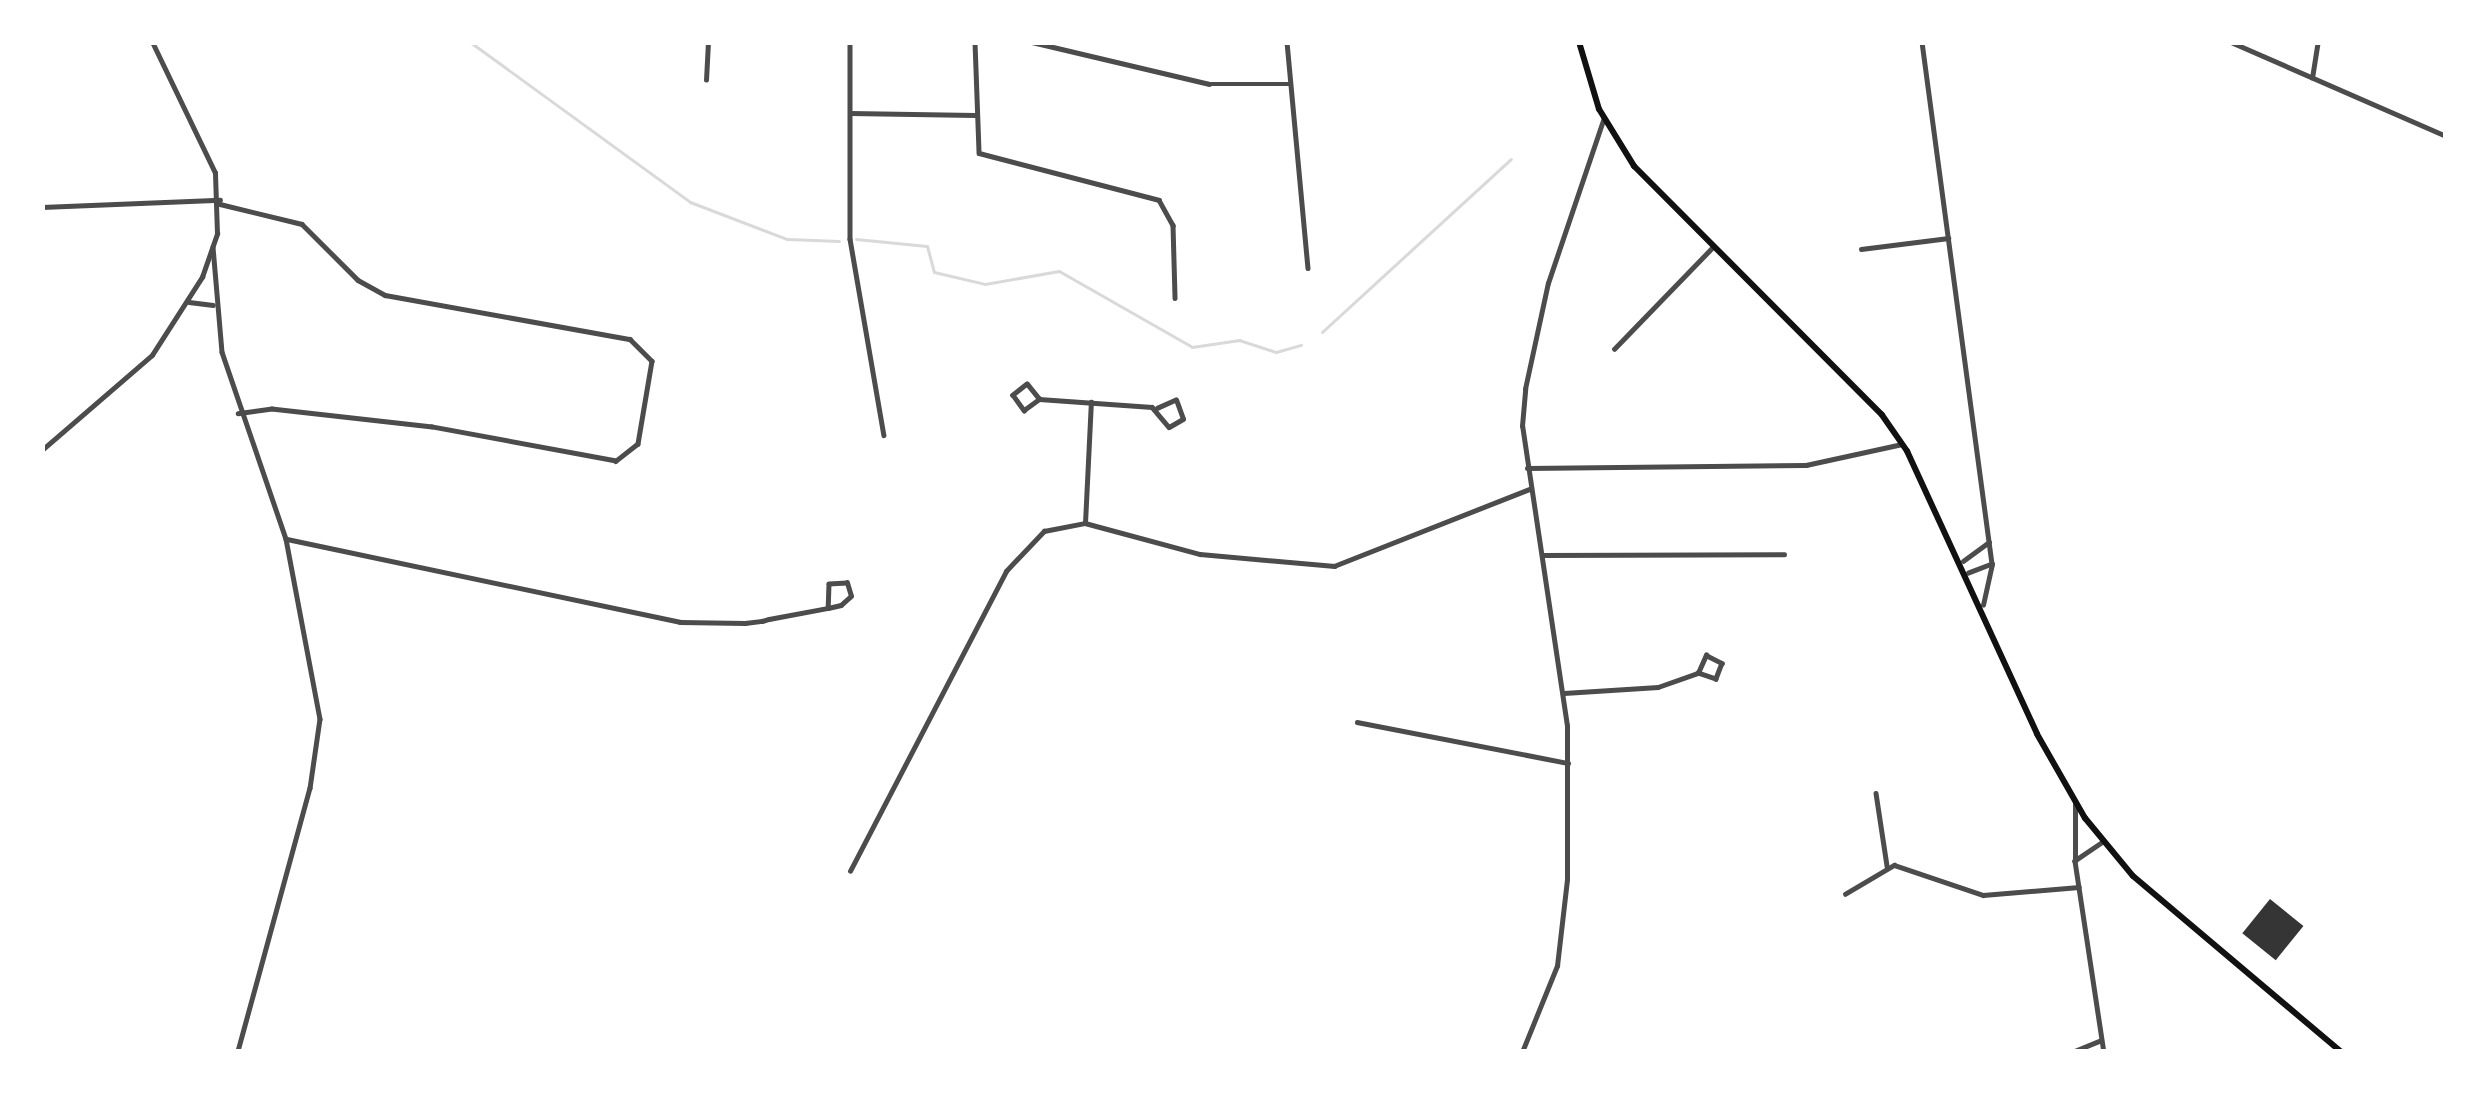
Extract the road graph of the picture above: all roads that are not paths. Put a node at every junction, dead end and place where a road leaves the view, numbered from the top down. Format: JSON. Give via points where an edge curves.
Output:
{"nodes":[{"id":1,"x":152,"y":42,"type":"edge"},
{"id":2,"x":708,"y":42,"type":"edge"},
{"id":3,"x":850,"y":42,"type":"edge"},
{"id":4,"x":975,"y":42,"type":"edge"},
{"id":5,"x":1032,"y":42,"type":"edge"},
{"id":6,"x":1287,"y":42,"type":"edge"},
{"id":7,"x":1579,"y":42,"type":"edge"},
{"id":8,"x":1922,"y":42,"type":"edge"},
{"id":9,"x":2231,"y":42,"type":"edge"},
{"id":10,"x":2318,"y":42,"type":"edge"},
{"id":11,"x":2312,"y":78,"type":"junction"},
{"id":12,"x":706,"y":80,"type":"dead end"},
{"id":13,"x":1289,"y":84,"type":"junction"},
{"id":14,"x":850,"y":112,"type":"junction"},
{"id":15,"x":975,"y":115,"type":"junction"},
{"id":16,"x":1604,"y":118,"type":"junction"},
{"id":17,"x":2446,"y":136,"type":"edge"},
{"id":18,"x":220,"y":202,"type":"junction"},
{"id":19,"x":42,"y":207,"type":"edge"},
{"id":20,"x":1948,"y":238,"type":"junction"},
{"id":21,"x":213,"y":247,"type":"junction"},
{"id":22,"x":1712,"y":248,"type":"junction"},
{"id":23,"x":1861,"y":249,"type":"dead end"},
{"id":24,"x":1308,"y":268,"type":"dead end"},
{"id":25,"x":1175,"y":298,"type":"dead end"},
{"id":26,"x":187,"y":302,"type":"junction"},
{"id":27,"x":213,"y":304,"type":"junction"},
{"id":28,"x":1614,"y":349,"type":"dead end"},
{"id":29,"x":1039,"y":399,"type":"junction"},
{"id":30,"x":1091,"y":402,"type":"junction"},
{"id":31,"x":1158,"y":408,"type":"junction"},
{"id":32,"x":238,"y":414,"type":"junction"},
{"id":33,"x":884,"y":435,"type":"dead end"},
{"id":34,"x":1901,"y":444,"type":"junction"},
{"id":35,"x":42,"y":450,"type":"edge"},
{"id":36,"x":1527,"y":468,"type":"junction"},
{"id":37,"x":1531,"y":488,"type":"junction"},
{"id":38,"x":1085,"y":523,"type":"junction"},
{"id":39,"x":286,"y":539,"type":"junction"},
{"id":40,"x":1990,"y":542,"type":"junction"},
{"id":41,"x":1784,"y":554,"type":"dead end"},
{"id":42,"x":1543,"y":555,"type":"junction"},
{"id":43,"x":1963,"y":561,"type":"junction"},
{"id":44,"x":1992,"y":564,"type":"junction"},
{"id":45,"x":1969,"y":573,"type":"junction"},
{"id":46,"x":1983,"y":605,"type":"junction"},
{"id":47,"x":828,"y":608,"type":"junction"},
{"id":48,"x":1698,"y":673,"type":"junction"},
{"id":49,"x":1564,"y":693,"type":"junction"},
{"id":50,"x":1357,"y":722,"type":"dead end"},
{"id":51,"x":1568,"y":763,"type":"junction"},
{"id":52,"x":1876,"y":793,"type":"dead end"},
{"id":53,"x":2075,"y":804,"type":"junction"},
{"id":54,"x":2103,"y":842,"type":"junction"},
{"id":55,"x":2075,"y":861,"type":"junction"},
{"id":56,"x":1887,"y":866,"type":"junction"},
{"id":57,"x":850,"y":871,"type":"dead end"},
{"id":58,"x":2079,"y":887,"type":"junction"},
{"id":59,"x":1844,"y":894,"type":"dead end"},
{"id":60,"x":2101,"y":1040,"type":"junction"},
{"id":61,"x":2338,"y":1051,"type":"edge"},
{"id":62,"x":238,"y":1052,"type":"edge"},
{"id":63,"x":1522,"y":1052,"type":"edge"},
{"id":64,"x":2072,"y":1052,"type":"edge"},
{"id":65,"x":2104,"y":1052,"type":"edge"}],
"edges":[{"from":1,"to":18,"type":"street","via":[[209,155]]},
{"from":2,"to":12,"type":"street"},
{"from":3,"to":14,"type":"street"},
{"from":4,"to":15,"type":"street"},
{"from":5,"to":13,"type":"street","via":[[1209,84]]},
{"from":6,"to":13,"type":"street"},
{"from":7,"to":16,"type":"main road"},
{"from":8,"to":20,"type":"street"},
{"from":9,"to":11,"type":"street"},
{"from":10,"to":11,"type":"street"},
{"from":11,"to":17,"type":"street"},
{"from":13,"to":24,"type":"street"},
{"from":14,"to":15,"type":"street"},
{"from":14,"to":33,"type":"street","via":[[850,239]]},
{"from":15,"to":25,"type":"street","via":[[980,153],[1160,200],[1173,225]]},
{"from":16,"to":22,"type":"main road","via":[[1657,193]]},
{"from":16,"to":36,"type":"street","via":[[1538,322],[1523,407]]},
{"from":18,"to":19,"type":"street"},
{"from":18,"to":21,"type":"street"},
{"from":18,"to":32,"type":"street","via":[[302,224],[358,280],[385,295],[634,340],[652,361],[638,444],[616,461],[454,430],[272,409]]},
{"from":20,"to":23,"type":"street"},
{"from":20,"to":40,"type":"street"},
{"from":21,"to":26,"type":"street"},
{"from":21,"to":27,"type":"street"},
{"from":22,"to":28,"type":"street"},
{"from":22,"to":34,"type":"main road"},
{"from":26,"to":27,"type":"street"},
{"from":26,"to":35,"type":"street","via":[[152,355]]},
{"from":27,"to":32,"type":"street"},
{"from":29,"to":29,"type":"street","via":[[1027,384],[1013,395],[1024,410]]},
{"from":29,"to":30,"type":"street"},
{"from":30,"to":31,"type":"street"},
{"from":30,"to":38,"type":"street"},
{"from":31,"to":31,"type":"street","via":[[1166,427],[1184,416],[1173,400]]},
{"from":32,"to":39,"type":"street"},
{"from":34,"to":36,"type":"street","via":[[1822,464]]},
{"from":34,"to":43,"type":"main road"},
{"from":36,"to":37,"type":"street"},
{"from":37,"to":38,"type":"street","via":[[1334,566],[1200,554]]},
{"from":37,"to":42,"type":"street"},
{"from":38,"to":57,"type":"street","via":[[1051,527],[1022,548]]},
{"from":39,"to":47,"type":"street","via":[[680,622],[745,623]]},
{"from":39,"to":62,"type":"street","via":[[320,719],[310,788]]},
{"from":40,"to":43,"type":"street"},
{"from":40,"to":44,"type":"street"},
{"from":41,"to":42,"type":"street"},
{"from":42,"to":49,"type":"street"},
{"from":43,"to":45,"type":"main road"},
{"from":44,"to":45,"type":"street"},
{"from":44,"to":46,"type":"street"},
{"from":45,"to":46,"type":"main road"},
{"from":46,"to":53,"type":"main road"},
{"from":47,"to":47,"type":"street","via":[[827,587],[844,581],[850,598]]},
{"from":48,"to":48,"type":"street","via":[[1706,655],[1722,663],[1716,679]]},
{"from":48,"to":49,"type":"street","via":[[1658,687]]},
{"from":49,"to":51,"type":"street"},
{"from":50,"to":51,"type":"street"},
{"from":51,"to":63,"type":"street","via":[[1564,941]]},
{"from":52,"to":56,"type":"street"},
{"from":53,"to":54,"type":"main road"},
{"from":53,"to":55,"type":"street"},
{"from":54,"to":55,"type":"street"},
{"from":54,"to":61,"type":"main road"},
{"from":55,"to":58,"type":"street"},
{"from":56,"to":58,"type":"street","via":[[1919,867],[1983,895]]},
{"from":56,"to":59,"type":"street"},
{"from":58,"to":60,"type":"street"},
{"from":60,"to":64,"type":"street"},
{"from":60,"to":65,"type":"street"}]}
